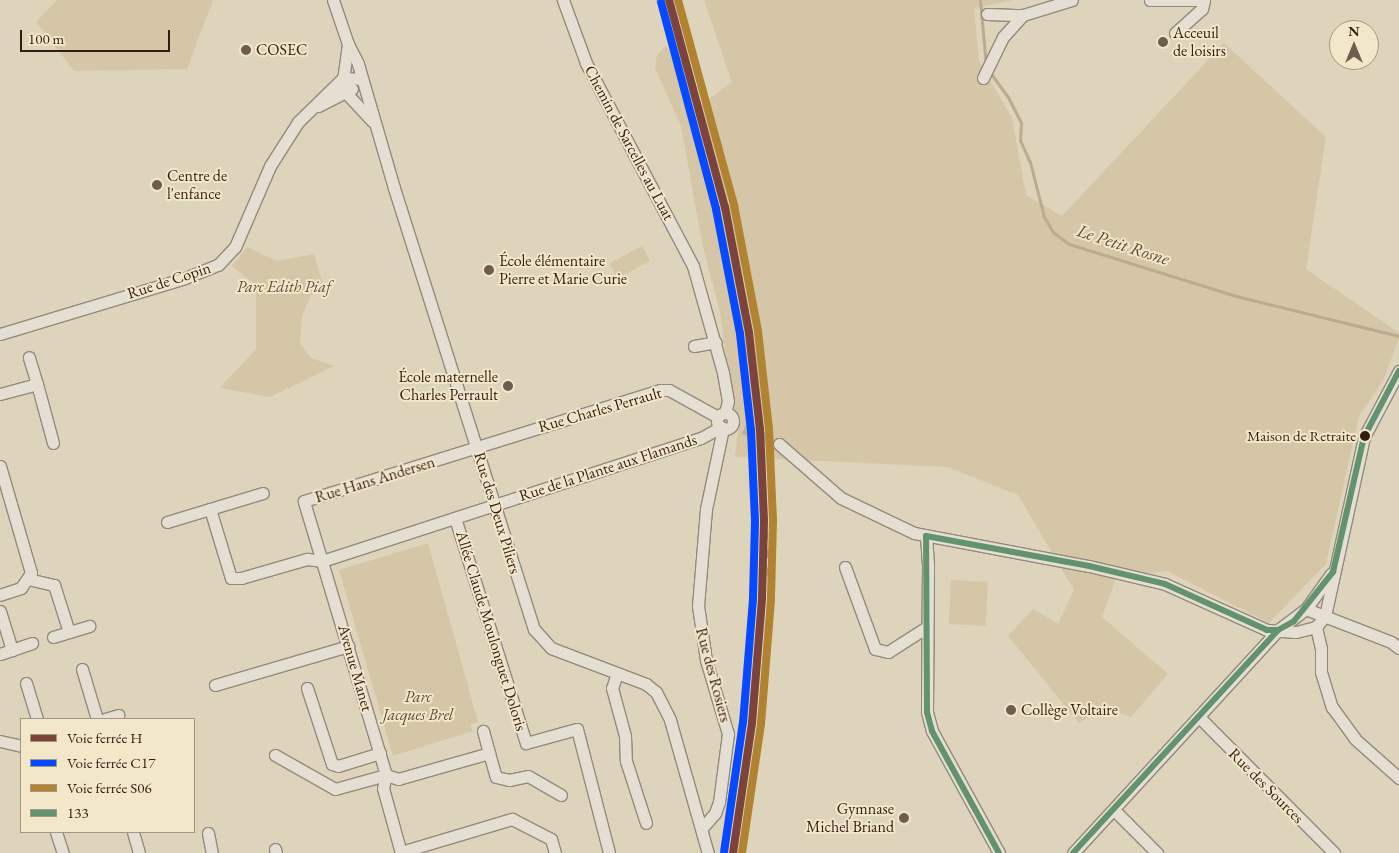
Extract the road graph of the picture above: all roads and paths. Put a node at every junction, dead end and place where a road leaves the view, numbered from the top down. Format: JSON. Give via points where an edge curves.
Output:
{"nodes":[{"id":1,"x":333,"y":0,"type":"edge"},
{"id":2,"x":563,"y":0,"type":"edge"},
{"id":3,"x":1072,"y":0,"type":"edge"},
{"id":4,"x":1150,"y":0,"type":"edge"},
{"id":5,"x":1198,"y":0,"type":"edge"},
{"id":6,"x":1204,"y":0,"type":"edge"},
{"id":7,"x":987,"y":14,"type":"dead end"},
{"id":8,"x":1023,"y":16,"type":"junction"},
{"id":9,"x":1175,"y":33,"type":"dead end"},
{"id":10,"x":348,"y":44,"type":"junction"},
{"id":11,"x":342,"y":78,"type":"junction"},
{"id":12,"x":362,"y":78,"type":"junction"},
{"id":13,"x":983,"y":78,"type":"dead end"},
{"id":14,"x":347,"y":94,"type":"junction"},
{"id":15,"x":312,"y":108,"type":"junction"},
{"id":16,"x":376,"y":127,"type":"junction"},
{"id":17,"x":699,"y":284,"type":"joint"},
{"id":18,"x":0,"y":334,"type":"edge"},
{"id":19,"x":716,"y":342,"type":"junction"},
{"id":20,"x":694,"y":346,"type":"dead end"},
{"id":21,"x":29,"y":357,"type":"dead end"},
{"id":22,"x":1399,"y":371,"type":"edge"},
{"id":23,"x":37,"y":384,"type":"junction"},
{"id":24,"x":0,"y":394,"type":"edge"},
{"id":25,"x":724,"y":421,"type":"junction"},
{"id":26,"x":744,"y":428,"type":"tunnel mouth"},
{"id":27,"x":53,"y":443,"type":"dead end"},
{"id":28,"x":779,"y":444,"type":"tunnel mouth"},
{"id":29,"x":477,"y":449,"type":"junction"},
{"id":30,"x":0,"y":466,"type":"edge"},
{"id":31,"x":263,"y":493,"type":"dead end"},
{"id":32,"x":495,"y":505,"type":"junction"},
{"id":33,"x":210,"y":509,"type":"junction"},
{"id":34,"x":455,"y":518,"type":"junction"},
{"id":35,"x":167,"y":522,"type":"dead end"},
{"id":36,"x":926,"y":536,"type":"junction"},
{"id":37,"x":322,"y":561,"type":"junction"},
{"id":38,"x":845,"y":567,"type":"dead end"},
{"id":39,"x":1333,"y":572,"type":"junction"},
{"id":40,"x":30,"y":576,"type":"junction"},
{"id":41,"x":0,"y":595,"type":"edge"},
{"id":42,"x":1306,"y":609,"type":"junction"},
{"id":43,"x":0,"y":611,"type":"edge"},
{"id":44,"x":1325,"y":616,"type":"junction"},
{"id":45,"x":1294,"y":621,"type":"junction"},
{"id":46,"x":89,"y":626,"type":"dead end"},
{"id":47,"x":927,"y":627,"type":"junction"},
{"id":48,"x":1316,"y":627,"type":"junction"},
{"id":49,"x":1278,"y":630,"type":"junction"},
{"id":50,"x":1304,"y":630,"type":"junction"},
{"id":51,"x":69,"y":632,"type":"junction"},
{"id":52,"x":53,"y":637,"type":"dead end"},
{"id":53,"x":32,"y":643,"type":"dead end"},
{"id":54,"x":348,"y":646,"type":"junction"},
{"id":55,"x":1399,"y":648,"type":"edge"},
{"id":56,"x":12,"y":650,"type":"junction"},
{"id":57,"x":0,"y":654,"type":"edge"},
{"id":58,"x":82,"y":669,"type":"dead end"},
{"id":59,"x":617,"y":673,"type":"junction"},
{"id":60,"x":26,"y":683,"type":"dead end"},
{"id":61,"x":215,"y":685,"type":"dead end"},
{"id":62,"x":307,"y":688,"type":"dead end"},
{"id":63,"x":118,"y":716,"type":"dead end"},
{"id":64,"x":37,"y":718,"type":"edge"},
{"id":65,"x":97,"y":718,"type":"edge"},
{"id":66,"x":109,"y":718,"type":"edge"},
{"id":67,"x":1199,"y":718,"type":"junction"},
{"id":68,"x":483,"y":731,"type":"dead end"},
{"id":69,"x":0,"y":741,"type":"edge"},
{"id":70,"x":20,"y":746,"type":"edge"},
{"id":71,"x":380,"y":753,"type":"junction"},
{"id":72,"x":489,"y":753,"type":"junction"},
{"id":73,"x":274,"y":755,"type":"dead end"},
{"id":74,"x":386,"y":775,"type":"junction"},
{"id":75,"x":1399,"y":778,"type":"edge"},
{"id":76,"x":561,"y":795,"type":"dead end"},
{"id":77,"x":1114,"y":810,"type":"junction"},
{"id":78,"x":646,"y":823,"type":"dead end"},
{"id":79,"x":703,"y":827,"type":"junction"},
{"id":80,"x":56,"y":833,"type":"edge"},
{"id":81,"x":133,"y":833,"type":"edge"},
{"id":82,"x":208,"y":833,"type":"dead end"},
{"id":83,"x":401,"y":852,"type":"edge"},
{"id":84,"x":62,"y":853,"type":"edge"},
{"id":85,"x":139,"y":853,"type":"edge"},
{"id":86,"x":212,"y":853,"type":"edge"},
{"id":87,"x":555,"y":853,"type":"edge"},
{"id":88,"x":609,"y":853,"type":"edge"},
{"id":89,"x":708,"y":853,"type":"edge"},
{"id":90,"x":999,"y":853,"type":"edge"},
{"id":91,"x":1073,"y":853,"type":"edge"},
{"id":92,"x":1157,"y":853,"type":"edge"},
{"id":93,"x":1334,"y":853,"type":"edge"}],
"edges":[{"from":1,"to":10,"type":"street","name":"Rue des Deux Piliers"},
{"from":2,"to":17,"type":"street","name":"Chemin de Sarcelles au Luat","via":[[586,63],[683,242]]},
{"from":3,"to":8,"type":"street"},
{"from":4,"to":5,"type":"street"},
{"from":6,"to":9,"type":"street","via":[[1202,9]]},
{"from":7,"to":8,"type":"street"},
{"from":8,"to":13,"type":"street","via":[[1003,36]]},
{"from":10,"to":11,"type":"street","name":"Rue des Deux Piliers"},
{"from":10,"to":12,"type":"street","name":"Rue des Deux Piliers"},
{"from":11,"to":12,"type":"street"},
{"from":11,"to":14,"type":"street","name":"Rue des Deux Piliers"},
{"from":11,"to":15,"type":"street","name":"Rue de Copin"},
{"from":12,"to":14,"type":"street"},
{"from":12,"to":16,"type":"street","name":"Rue des Deux Piliers"},
{"from":14,"to":15,"type":"street"},
{"from":14,"to":16,"type":"street","name":"Rue des Deux Piliers"},
{"from":15,"to":18,"type":"street","name":"Rue de Copin","via":[[282,144],[235,247],[218,265]]},
{"from":16,"to":29,"type":"street","name":"Rue des Deux Piliers"},
{"from":17,"to":19,"type":"street","name":"Rue des Rosiers"},
{"from":19,"to":20,"type":"street"},
{"from":19,"to":25,"type":"street","name":"Rue des Rosiers","via":[[726,388]]},
{"from":21,"to":23,"type":"street"},
{"from":22,"to":39,"type":"street","via":[[1364,437]]},
{"from":23,"to":24,"type":"street"},
{"from":23,"to":27,"type":"street"},
{"from":25,"to":26,"type":"street","name":"Rue Charles Perrault"},
{"from":25,"to":29,"type":"street","name":"Rue Charles Perrault","via":[[669,390],[660,390]]},
{"from":25,"to":32,"type":"street","name":"Rue de la Plante aux Flamands","via":[[701,438]]},
{"from":25,"to":79,"type":"street","name":"Rue des Rosiers","via":[[706,509],[699,596],[702,636],[726,724],[728,744],[719,802],[715,813]]},
{"from":28,"to":36,"type":"street","via":[[841,498],[880,519]]},
{"from":29,"to":32,"type":"street","name":"Rue des Deux Piliers"},
{"from":29,"to":37,"type":"street","name":"Rue Hans Andersen","via":[[304,501]]},
{"from":30,"to":40,"type":"street"},
{"from":31,"to":33,"type":"street"},
{"from":32,"to":34,"type":"street","name":"Rue de la Plante aux Flamands"},
{"from":32,"to":59,"type":"street","name":"Rue des Deux Piliers","via":[[529,619],[540,639],[551,648]]},
{"from":33,"to":35,"type":"street"},
{"from":33,"to":37,"type":"street","name":"Rue de la Plante aux Flamands","via":[[231,578],[307,559]]},
{"from":34,"to":37,"type":"street","name":"Rue de la Plante aux Flamands"},
{"from":34,"to":88,"type":"street","name":"Allée Claude Moulonguet Doloris","via":[[526,744],[577,729]]},
{"from":36,"to":47,"type":"street"},
{"from":36,"to":49,"type":"street","via":[[1165,584],[1267,630]]},
{"from":37,"to":54,"type":"street","name":"Avenue Manet"},
{"from":38,"to":47,"type":"street","via":[[875,649],[888,652]]},
{"from":39,"to":42,"type":"street"},
{"from":39,"to":44,"type":"street"},
{"from":40,"to":41,"type":"street","via":[[22,588]]},
{"from":40,"to":51,"type":"street","via":[[54,585]]},
{"from":42,"to":44,"type":"street"},
{"from":42,"to":45,"type":"street"},
{"from":43,"to":56,"type":"street"},
{"from":44,"to":48,"type":"street"},
{"from":44,"to":55,"type":"street"},
{"from":45,"to":49,"type":"street"},
{"from":45,"to":50,"type":"street"},
{"from":46,"to":51,"type":"street"},
{"from":47,"to":90,"type":"street","via":[[927,712],[932,731]]},
{"from":48,"to":50,"type":"street"},
{"from":48,"to":75,"type":"street","via":[[1321,648],[1321,672],[1332,708],[1355,739]]},
{"from":49,"to":50,"type":"street"},
{"from":49,"to":67,"type":"street"},
{"from":51,"to":52,"type":"street"},
{"from":53,"to":56,"type":"street"},
{"from":54,"to":61,"type":"street"},
{"from":54,"to":71,"type":"street","name":"Avenue Manet"},
{"from":56,"to":57,"type":"street"},
{"from":58,"to":65,"type":"street"},
{"from":59,"to":78,"type":"street","via":[[612,688],[625,736],[626,761]]},
{"from":59,"to":79,"type":"street","name":"Rue des Deux Piliers","via":[[646,684],[662,701]]},
{"from":60,"to":64,"type":"street"},
{"from":62,"to":71,"type":"street","via":[[332,764],[338,766]]},
{"from":63,"to":66,"type":"street"},
{"from":67,"to":77,"type":"street"},
{"from":67,"to":93,"type":"street","name":"Rue des Sources"},
{"from":68,"to":72,"type":"street"},
{"from":69,"to":70,"type":"street"},
{"from":71,"to":74,"type":"street","name":"Avenue Manet"},
{"from":72,"to":74,"type":"street","via":[[398,779]]},
{"from":72,"to":76,"type":"street","via":[[496,777],[509,780],[528,776]]},
{"from":73,"to":74,"type":"street","via":[[335,789]]},
{"from":74,"to":83,"type":"street","name":"Avenue Manet","via":[[384,788]]},
{"from":77,"to":91,"type":"street"},
{"from":77,"to":92,"type":"street"},
{"from":79,"to":89,"type":"street","name":"Rue des Deux Piliers"},
{"from":80,"to":84,"type":"street"},
{"from":81,"to":85,"type":"street"},
{"from":82,"to":86,"type":"street"},
{"from":83,"to":87,"type":"street","via":[[512,819],[551,839]]}]}
